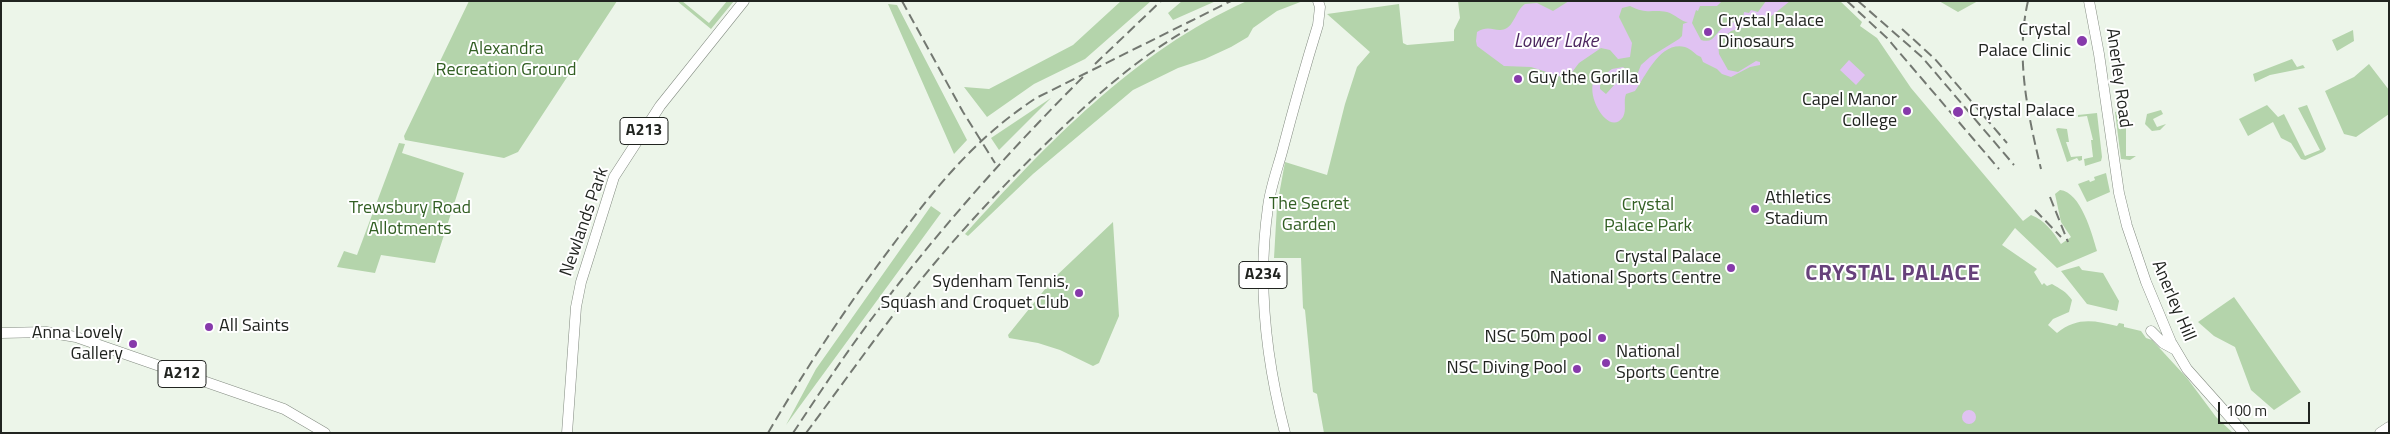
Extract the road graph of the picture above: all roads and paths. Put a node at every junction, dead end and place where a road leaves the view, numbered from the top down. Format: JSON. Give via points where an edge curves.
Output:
{"nodes":[{"id":1,"x":744,"y":1,"type":"edge"},
{"id":2,"x":2089,"y":1,"type":"edge"},
{"id":3,"x":1319,"y":4,"type":"edge"},
{"id":4,"x":2114,"y":160,"type":"joint"},
{"id":5,"x":2151,"y":331,"type":"dead end"},
{"id":6,"x":1,"y":334,"type":"edge"},
{"id":7,"x":2174,"y":349,"type":"junction"},
{"id":8,"x":2389,"y":428,"type":"edge"},
{"id":9,"x":325,"y":433,"type":"edge"},
{"id":10,"x":567,"y":433,"type":"edge"},
{"id":11,"x":1285,"y":433,"type":"edge"},
{"id":12,"x":2244,"y":433,"type":"edge"},
{"id":13,"x":2380,"y":433,"type":"edge"}],
"edges":[{"from":1,"to":10,"type":"main road","name":"Newlands Park","number":"A213","via":[[660,106],[614,177],[576,307]]},
{"from":2,"to":4,"type":"main road","name":"Anerley Road"},
{"from":3,"to":11,"type":"main road","number":"A234","via":[[1318,25],[1268,206],[1263,274],[1266,330],[1273,386]]},
{"from":4,"to":7,"type":"main road","name":"Anerley Hill","via":[[2132,242]]},
{"from":5,"to":7,"type":"main road"},
{"from":6,"to":9,"type":"main road","number":"A212","via":[[46,332],[76,337],[284,409]]},
{"from":7,"to":12,"type":"main road","name":"Anerley Hill","via":[[2195,379]]},
{"from":8,"to":13,"type":"main road"}]}
